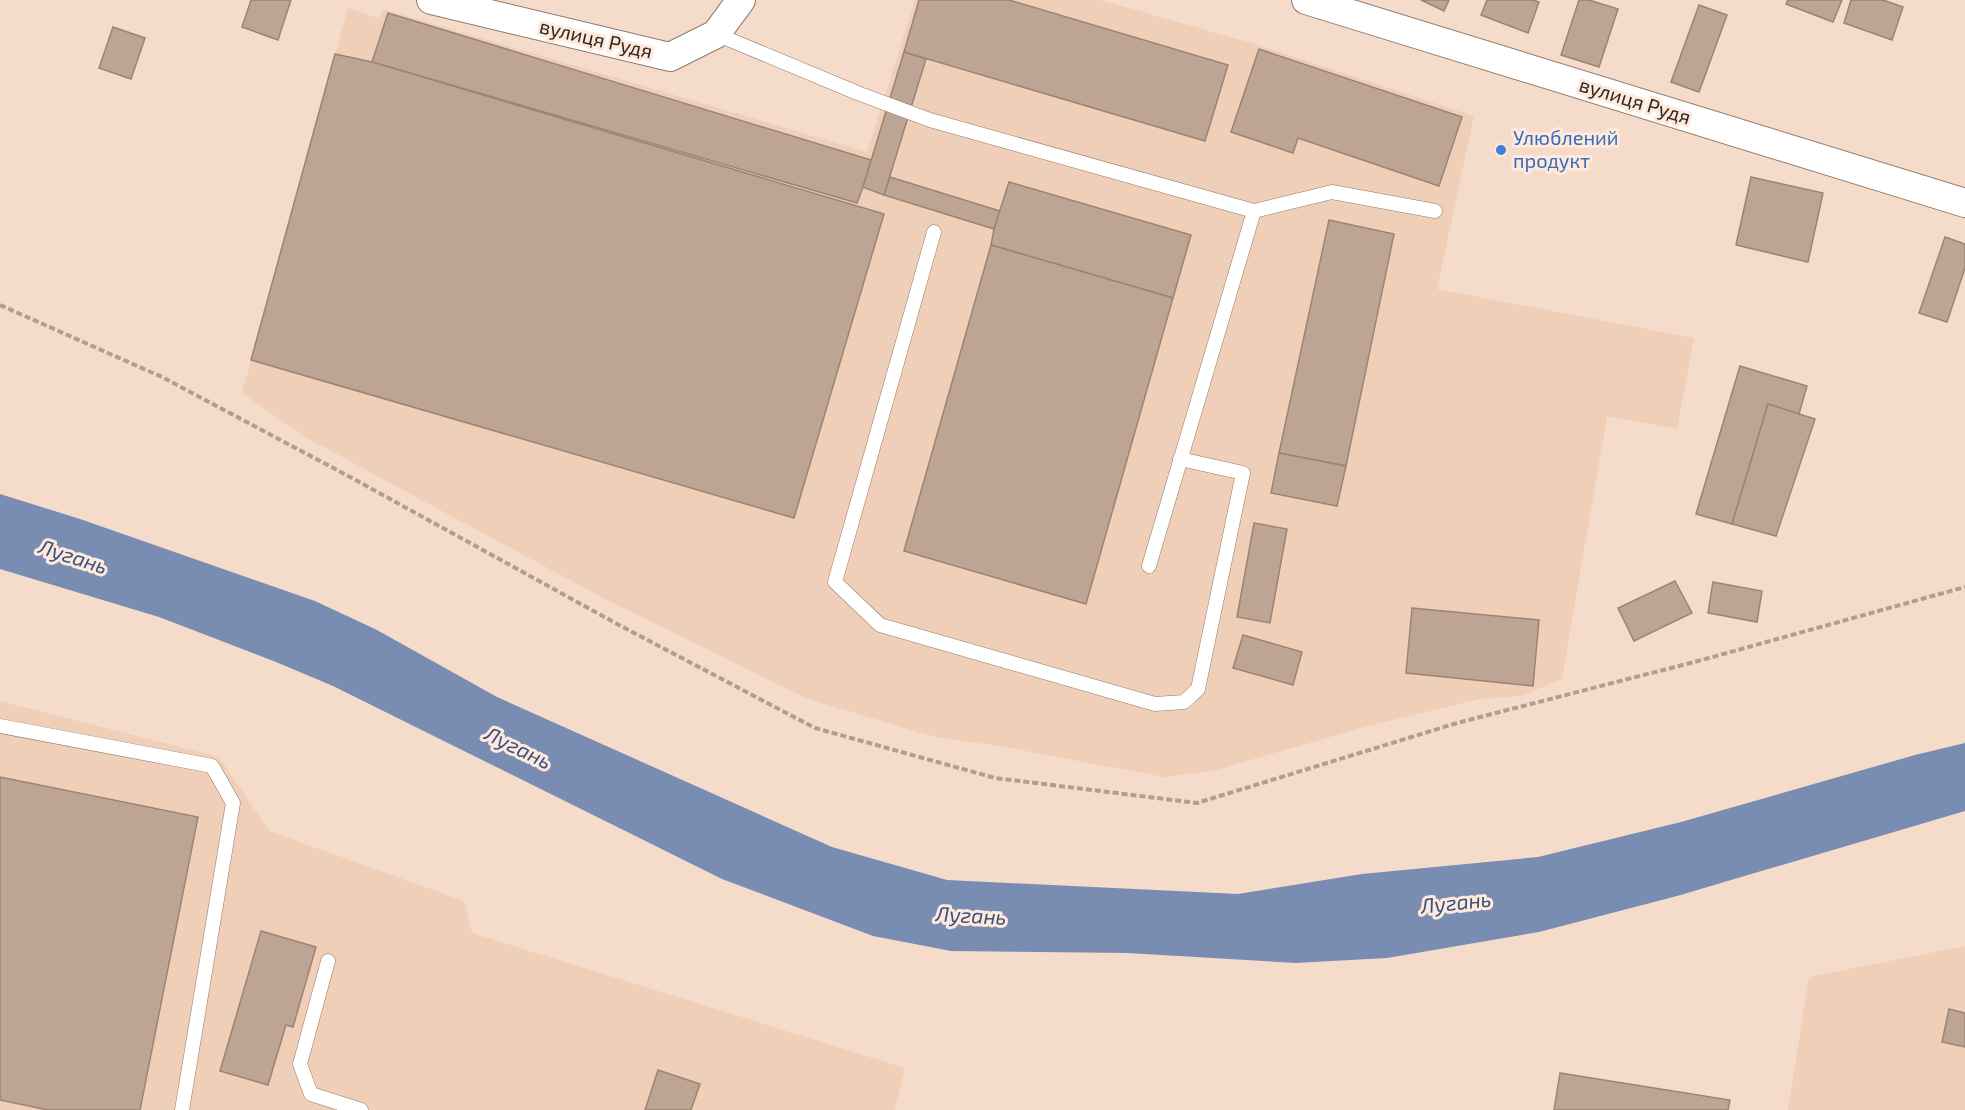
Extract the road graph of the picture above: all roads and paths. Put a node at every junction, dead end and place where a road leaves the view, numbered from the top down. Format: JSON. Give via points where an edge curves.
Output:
{"nodes":[{"id":1,"x":431,"y":0,"type":"edge"},
{"id":2,"x":741,"y":0,"type":"edge"},
{"id":3,"x":1306,"y":0,"type":"edge"},
{"id":4,"x":716,"y":34,"type":"junction"},
{"id":5,"x":1965,"y":203,"type":"edge"},
{"id":6,"x":1254,"y":211,"type":"junction"},
{"id":7,"x":1435,"y":211,"type":"dead end"},
{"id":8,"x":934,"y":232,"type":"dead end"},
{"id":9,"x":1180,"y":459,"type":"junction"},
{"id":10,"x":1149,"y":566,"type":"dead end"},
{"id":11,"x":0,"y":726,"type":"edge"},
{"id":12,"x":328,"y":961,"type":"dead end"},
{"id":13,"x":182,"y":1110,"type":"edge"},
{"id":14,"x":361,"y":1110,"type":"edge"}],
"edges":[{"from":1,"to":4,"type":"street","name":"вулиця Рудя","via":[[670,57]]},
{"from":2,"to":4,"type":"street","name":"вулиця Рудя"},
{"from":3,"to":5,"type":"street","name":"вулиця Рудя"},
{"from":4,"to":6,"type":"lane","via":[[930,120]]},
{"from":6,"to":7,"type":"lane","via":[[1332,192]]},
{"from":6,"to":9,"type":"lane"},
{"from":8,"to":9,"type":"lane","via":[[834,582],[880,625],[1155,704],[1184,702],[1198,689],[1244,473]]},
{"from":9,"to":10,"type":"lane"},
{"from":11,"to":13,"type":"lane","via":[[212,766],[234,803]]},
{"from":12,"to":14,"type":"lane","via":[[300,1064],[311,1094]]}]}
